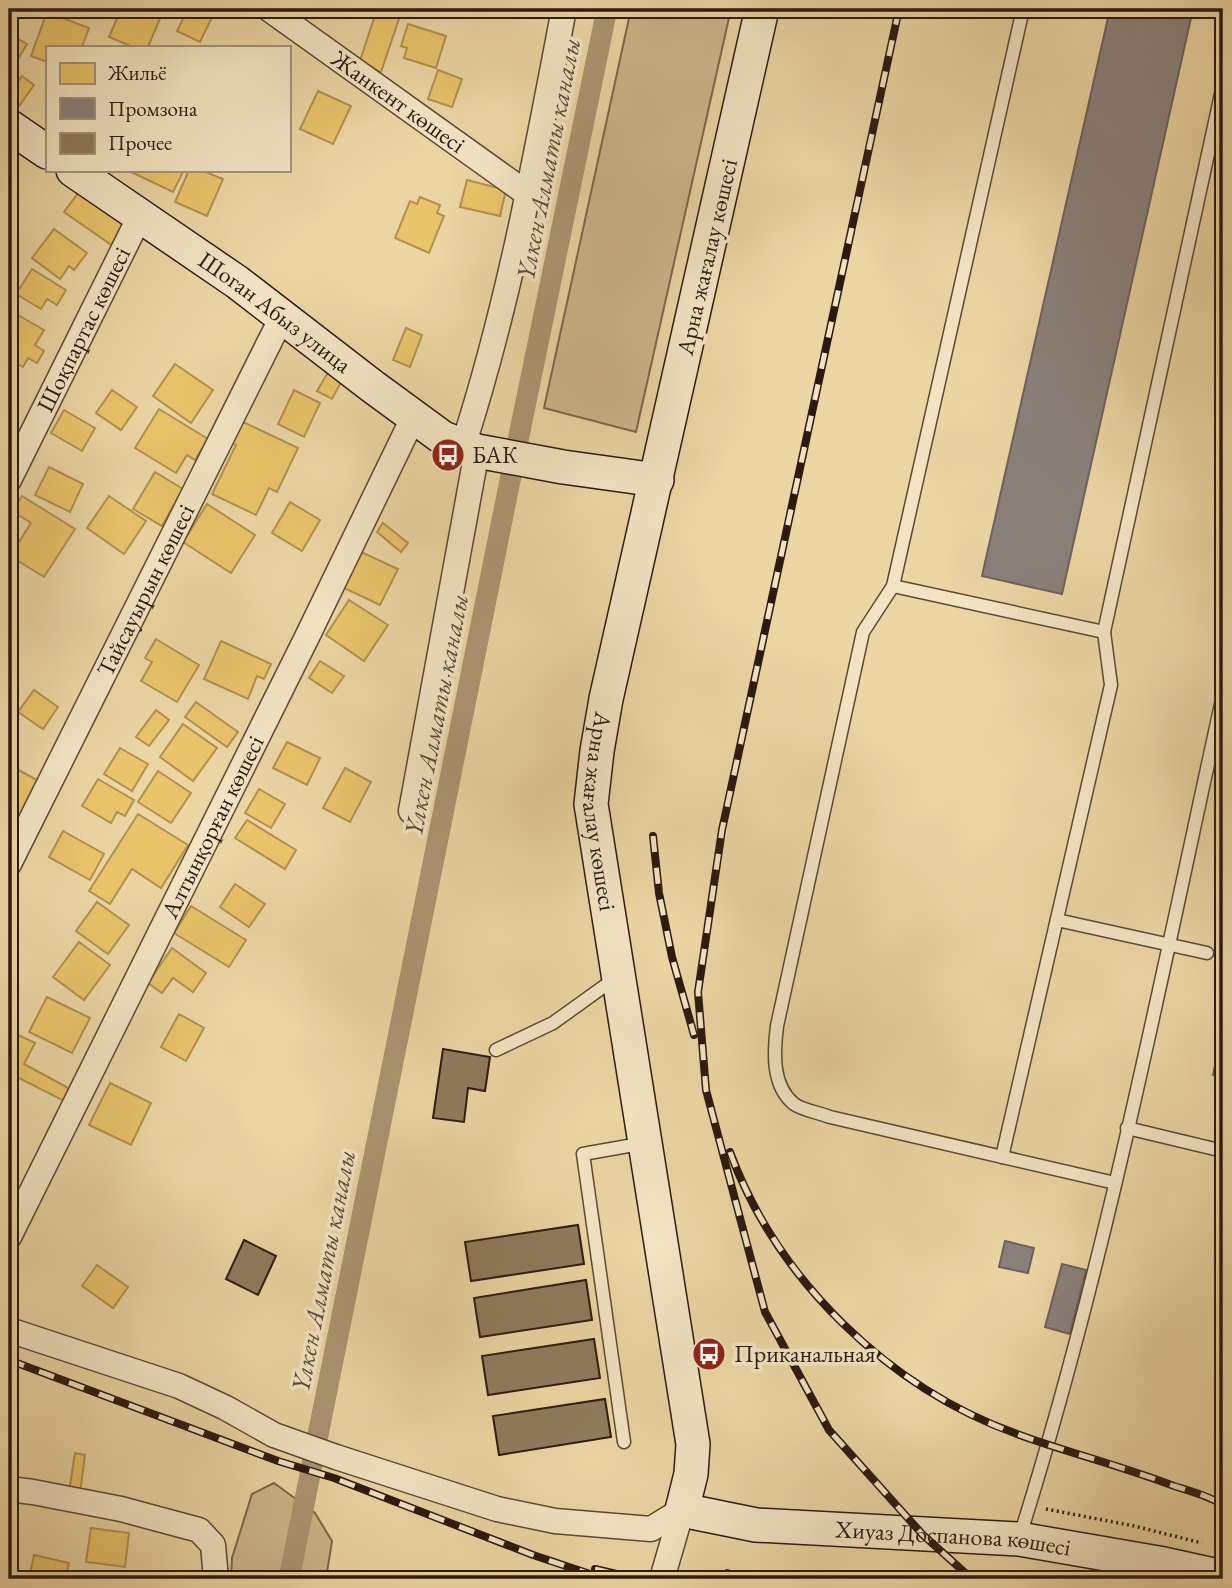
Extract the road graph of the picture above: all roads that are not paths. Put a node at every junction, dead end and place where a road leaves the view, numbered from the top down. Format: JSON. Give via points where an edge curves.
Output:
{"nodes":[{"id":1,"x":269,"y":9,"type":"edge"},
{"id":2,"x":564,"y":9,"type":"edge"},
{"id":3,"x":762,"y":9,"type":"edge"},
{"id":4,"x":1023,"y":9,"type":"edge"},
{"id":5,"x":1223,"y":85,"type":"edge"},
{"id":6,"x":1219,"y":121,"type":"edge"},
{"id":7,"x":9,"y":126,"type":"edge"},
{"id":8,"x":46,"y":151,"type":"edge"},
{"id":9,"x":76,"y":172,"type":"edge"},
{"id":10,"x":528,"y":195,"type":"junction"},
{"id":11,"x":140,"y":216,"type":"junction"},
{"id":12,"x":282,"y":317,"type":"junction"},
{"id":13,"x":414,"y":416,"type":"junction"},
{"id":14,"x":470,"y":449,"type":"junction"},
{"id":15,"x":9,"y":480,"type":"edge"},
{"id":16,"x":657,"y":480,"type":"junction"},
{"id":17,"x":893,"y":586,"type":"junction"},
{"id":18,"x":1104,"y":632,"type":"junction"},
{"id":19,"x":1223,"y":695,"type":"edge"},
{"id":20,"x":411,"y":811,"type":"dead end"},
{"id":21,"x":9,"y":864,"type":"edge"},
{"id":22,"x":1057,"y":920,"type":"junction"},
{"id":23,"x":1168,"y":944,"type":"junction"},
{"id":24,"x":1207,"y":953,"type":"dead end"},
{"id":25,"x":620,"y":975,"type":"junction"},
{"id":26,"x":496,"y":1050,"type":"dead end"},
{"id":27,"x":1127,"y":1128,"type":"junction"},
{"id":28,"x":645,"y":1143,"type":"junction"},
{"id":29,"x":1223,"y":1151,"type":"edge"},
{"id":30,"x":1002,"y":1157,"type":"junction"},
{"id":31,"x":1115,"y":1184,"type":"junction"},
{"id":32,"x":9,"y":1237,"type":"edge"},
{"id":33,"x":9,"y":1330,"type":"edge"},
{"id":34,"x":624,"y":1442,"type":"dead end"},
{"id":35,"x":9,"y":1489,"type":"edge"},
{"id":36,"x":682,"y":1510,"type":"junction"},
{"id":37,"x":1019,"y":1539,"type":"junction"},
{"id":38,"x":1223,"y":1577,"type":"edge"},
{"id":39,"x":216,"y":1579,"type":"edge"},
{"id":40,"x":662,"y":1579,"type":"edge"}],
"edges":[{"from":1,"to":10,"type":"street","name":"Жанкент көшесі"},
{"from":2,"to":10,"type":"street"},
{"from":3,"to":16,"type":"street","name":"Арна жағалау көшесі"},
{"from":4,"to":17,"type":"lane"},
{"from":5,"to":6,"type":"lane"},
{"from":6,"to":18,"type":"lane"},
{"from":7,"to":8,"type":"street"},
{"from":9,"to":11,"type":"street","name":"Шоган Абыз улица"},
{"from":10,"to":14,"type":"street","via":[[476,405]]},
{"from":11,"to":12,"type":"street","name":"Шоган Абыз улица"},
{"from":11,"to":15,"type":"street","name":"Шоқпартас көшесі"},
{"from":12,"to":13,"type":"street","name":"Шоган Абыз улица"},
{"from":12,"to":21,"type":"street","name":"Тайсауырын көшесі"},
{"from":13,"to":14,"type":"street","name":"Шоган Абыз улица","via":[[443,438]]},
{"from":13,"to":32,"type":"street","name":"Алтынқорған көшесі"},
{"from":14,"to":16,"type":"street","name":"Шоган Абыз улица"},
{"from":14,"to":20,"type":"street"},
{"from":16,"to":25,"type":"street","name":"Арна жағалау көшесі","via":[[606,699],[591,804]]},
{"from":17,"to":18,"type":"lane"},
{"from":17,"to":30,"type":"lane","via":[[863,632],[773,1057],[780,1084],[794,1104]]},
{"from":18,"to":22,"type":"lane","via":[[1111,685]]},
{"from":19,"to":23,"type":"lane"},
{"from":22,"to":23,"type":"lane"},
{"from":22,"to":30,"type":"lane"},
{"from":23,"to":24,"type":"lane"},
{"from":23,"to":27,"type":"lane"},
{"from":25,"to":26,"type":"lane","via":[[553,1023]]},
{"from":25,"to":28,"type":"street","name":"Арна жағалау көшесі"},
{"from":27,"to":29,"type":"lane"},
{"from":27,"to":31,"type":"lane"},
{"from":28,"to":34,"type":"lane","via":[[583,1154]]},
{"from":28,"to":36,"type":"street","name":"Арна жағалау көшесі","via":[[693,1444]]},
{"from":30,"to":31,"type":"lane"},
{"from":31,"to":37,"type":"lane","via":[[1049,1444]]},
{"from":33,"to":36,"type":"street","via":[[178,1386],[274,1435],[498,1509],[555,1521],[651,1529]]},
{"from":35,"to":39,"type":"street","via":[[199,1530],[213,1545]]},
{"from":36,"to":37,"type":"street","name":"Хиуаз Доспанова көшесі","via":[[756,1525]]},
{"from":36,"to":40,"type":"street","name":"Арна жағалау көшесі"},
{"from":37,"to":38,"type":"street","name":"Хиуаз Доспанова көшесі"}]}
